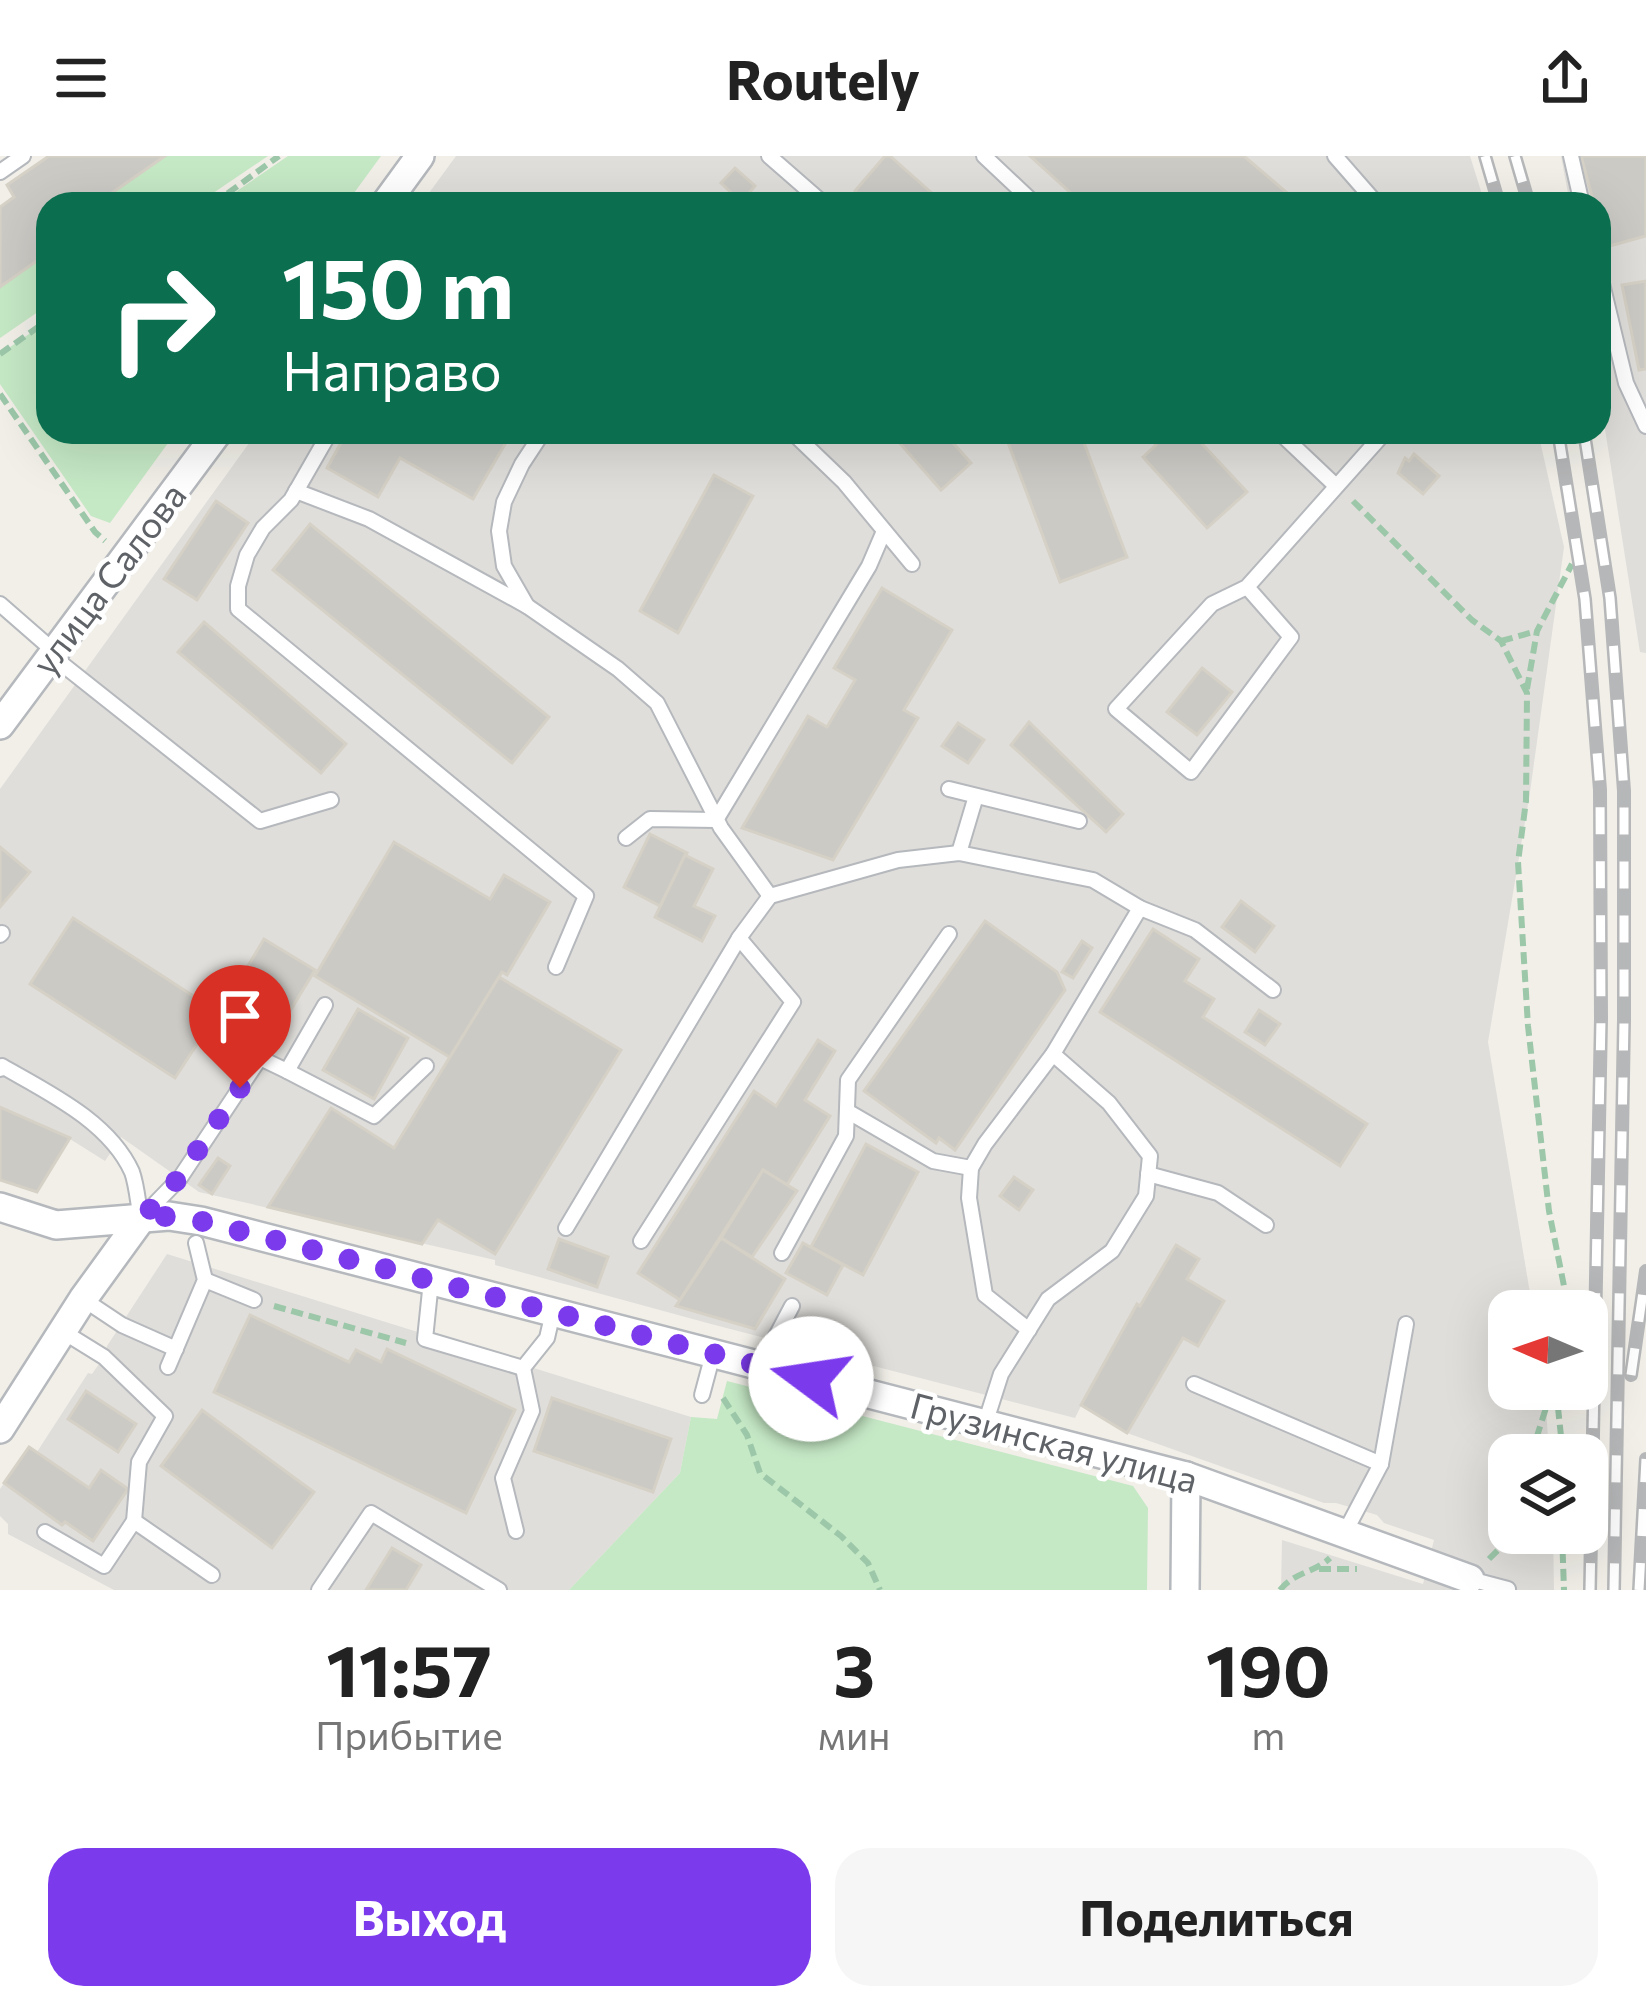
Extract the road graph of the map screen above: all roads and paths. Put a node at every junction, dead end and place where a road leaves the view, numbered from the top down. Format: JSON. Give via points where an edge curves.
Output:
{"nodes":[{"id":1,"x":23,"y":156,"type":"edge"},
{"id":2,"x":279,"y":156,"type":"edge"},
{"id":3,"x":420,"y":156,"type":"edge"},
{"id":4,"x":769,"y":156,"type":"edge"},
{"id":5,"x":984,"y":156,"type":"edge"},
{"id":6,"x":1335,"y":156,"type":"edge"},
{"id":7,"x":1570,"y":156,"type":"edge"},
{"id":8,"x":0,"y":172,"type":"edge"},
{"id":9,"x":230,"y":192,"type":"edge"},
{"id":10,"x":394,"y":192,"type":"edge"},
{"id":11,"x":810,"y":192,"type":"edge"},
{"id":12,"x":1018,"y":192,"type":"edge"},
{"id":13,"x":1366,"y":192,"type":"edge"},
{"id":14,"x":1579,"y":192,"type":"edge"},
{"id":15,"x":1611,"y":320,"type":"edge"},
{"id":16,"x":36,"y":328,"type":"edge"},
{"id":17,"x":0,"y":354,"type":"edge"},
{"id":18,"x":0,"y":394,"type":"edge"},
{"id":19,"x":1646,"y":426,"type":"edge"},
{"id":20,"x":209,"y":444,"type":"edge"},
{"id":21,"x":323,"y":444,"type":"edge"},
{"id":22,"x":535,"y":444,"type":"edge"},
{"id":23,"x":804,"y":444,"type":"edge"},
{"id":24,"x":1292,"y":444,"type":"edge"},
{"id":25,"x":1374,"y":444,"type":"edge"},
{"id":26,"x":1336,"y":486,"type":"junction"},
{"id":27,"x":296,"y":491,"type":"junction"},
{"id":28,"x":884,"y":531,"type":"junction"},
{"id":29,"x":108,"y":543,"type":"dead end"},
{"id":30,"x":1572,"y":564,"type":"dead end"},
{"id":31,"x":912,"y":565,"type":"dead end"},
{"id":32,"x":1247,"y":587,"type":"junction"},
{"id":33,"x":0,"y":604,"type":"edge"},
{"id":34,"x":527,"y":606,"type":"junction"},
{"id":35,"x":1538,"y":631,"type":"junction"},
{"id":36,"x":1501,"y":641,"type":"junction"},
{"id":37,"x":53,"y":654,"type":"junction"},
{"id":38,"x":1527,"y":693,"type":"junction"},
{"id":39,"x":0,"y":725,"type":"edge"},
{"id":40,"x":949,"y":789,"type":"dead end"},
{"id":41,"x":976,"y":796,"type":"junction"},
{"id":42,"x":331,"y":800,"type":"dead end"},
{"id":43,"x":716,"y":820,"type":"junction"},
{"id":44,"x":1079,"y":821,"type":"dead end"},
{"id":45,"x":626,"y":838,"type":"dead end"},
{"id":46,"x":959,"y":853,"type":"junction"},
{"id":47,"x":770,"y":896,"type":"junction"},
{"id":48,"x":1140,"y":908,"type":"junction"},
{"id":49,"x":949,"y":934,"type":"dead end"},
{"id":50,"x":739,"y":938,"type":"junction"},
{"id":51,"x":556,"y":967,"type":"dead end"},
{"id":52,"x":1273,"y":990,"type":"dead end"},
{"id":53,"x":325,"y":1005,"type":"dead end"},
{"id":54,"x":1053,"y":1054,"type":"junction"},
{"id":55,"x":426,"y":1066,"type":"dead end"},
{"id":56,"x":0,"y":1069,"type":"edge"},
{"id":57,"x":287,"y":1071,"type":"junction"},
{"id":58,"x":847,"y":1111,"type":"junction"},
{"id":59,"x":971,"y":1168,"type":"junction"},
{"id":60,"x":1148,"y":1174,"type":"junction"},
{"id":61,"x":0,"y":1207,"type":"edge"},
{"id":62,"x":141,"y":1219,"type":"junction"},
{"id":63,"x":1266,"y":1225,"type":"dead end"},
{"id":64,"x":566,"y":1228,"type":"dead end"},
{"id":65,"x":641,"y":1241,"type":"dead end"},
{"id":66,"x":196,"y":1243,"type":"dead end"},
{"id":67,"x":782,"y":1253,"type":"dead end"},
{"id":68,"x":205,"y":1280,"type":"junction"},
{"id":69,"x":431,"y":1281,"type":"junction"},
{"id":70,"x":1565,"y":1290,"type":"edge"},
{"id":71,"x":82,"y":1299,"type":"junction"},
{"id":72,"x":254,"y":1300,"type":"joint"},
{"id":73,"x":792,"y":1306,"type":"dead end"},
{"id":74,"x":553,"y":1312,"type":"junction"},
{"id":75,"x":1406,"y":1324,"type":"dead end"},
{"id":76,"x":1029,"y":1330,"type":"junction"},
{"id":77,"x":62,"y":1331,"type":"junction"},
{"id":78,"x":424,"y":1339,"type":"junction"},
{"id":79,"x":176,"y":1349,"type":"junction"},
{"id":80,"x":710,"y":1363,"type":"junction"},
{"id":81,"x":168,"y":1367,"type":"dead end"},
{"id":82,"x":767,"y":1367,"type":"junction"},
{"id":83,"x":523,"y":1369,"type":"junction"},
{"id":84,"x":1194,"y":1384,"type":"dead end"},
{"id":85,"x":703,"y":1395,"type":"dead end"},
{"id":86,"x":986,"y":1424,"type":"junction"},
{"id":87,"x":0,"y":1429,"type":"edge"},
{"id":88,"x":1381,"y":1464,"type":"junction"},
{"id":89,"x":1186,"y":1476,"type":"junction"},
{"id":90,"x":134,"y":1521,"type":"junction"},
{"id":91,"x":516,"y":1531,"type":"dead end"},
{"id":92,"x":45,"y":1532,"type":"dead end"},
{"id":93,"x":1345,"y":1534,"type":"junction"},
{"id":94,"x":1495,"y":1554,"type":"edge"},
{"id":95,"x":1563,"y":1554,"type":"edge"},
{"id":96,"x":212,"y":1576,"type":"dead end"},
{"id":97,"x":1469,"y":1585,"type":"edge"},
{"id":98,"x":1508,"y":1589,"type":"edge"},
{"id":99,"x":319,"y":1590,"type":"edge"},
{"id":100,"x":499,"y":1590,"type":"edge"},
{"id":101,"x":880,"y":1590,"type":"edge"},
{"id":102,"x":1185,"y":1590,"type":"edge"},
{"id":103,"x":1280,"y":1590,"type":"edge"},
{"id":104,"x":1564,"y":1590,"type":"edge"}],
"edges":[{"from":1,"to":8,"type":"lane"},
{"from":2,"to":9,"type":"path"},
{"from":3,"to":10,"type":"street"},
{"from":4,"to":11,"type":"lane"},
{"from":5,"to":12,"type":"lane"},
{"from":6,"to":13,"type":"lane"},
{"from":7,"to":14,"type":"lane"},
{"from":15,"to":19,"type":"lane"},
{"from":16,"to":17,"type":"path"},
{"from":18,"to":29,"type":"path"},
{"from":20,"to":37,"type":"street","name":"улица Салова"},
{"from":21,"to":27,"type":"lane"},
{"from":22,"to":34,"type":"lane","via":[[504,502],[500,531],[504,566]]},
{"from":23,"to":28,"type":"lane"},
{"from":24,"to":26,"type":"lane"},
{"from":25,"to":26,"type":"lane"},
{"from":26,"to":32,"type":"lane"},
{"from":26,"to":36,"type":"path"},
{"from":27,"to":34,"type":"lane","via":[[369,519]]},
{"from":27,"to":51,"type":"lane","via":[[248,555],[238,610],[586,896]]},
{"from":28,"to":31,"type":"lane"},
{"from":28,"to":43,"type":"lane"},
{"from":30,"to":35,"type":"path"},
{"from":32,"to":32,"type":"lane","via":[[1212,604],[1117,709],[1191,772],[1291,637]]},
{"from":33,"to":37,"type":"lane"},
{"from":34,"to":43,"type":"lane","via":[[657,703]]},
{"from":35,"to":36,"type":"path"},
{"from":35,"to":38,"type":"path"},
{"from":36,"to":38,"type":"path"},
{"from":37,"to":39,"type":"street","name":"улица Салова"},
{"from":37,"to":42,"type":"lane","via":[[260,820]]},
{"from":38,"to":70,"type":"path","via":[[1518,862],[1528,1026]]},
{"from":40,"to":41,"type":"lane"},
{"from":41,"to":44,"type":"lane"},
{"from":41,"to":46,"type":"lane"},
{"from":43,"to":45,"type":"lane","via":[[650,819]]},
{"from":43,"to":47,"type":"lane"},
{"from":46,"to":47,"type":"lane","via":[[898,860]]},
{"from":46,"to":48,"type":"lane","via":[[1093,880]]},
{"from":47,"to":50,"type":"lane"},
{"from":48,"to":52,"type":"lane","via":[[1196,930]]},
{"from":48,"to":54,"type":"lane"},
{"from":49,"to":58,"type":"lane","via":[[848,1080]]},
{"from":50,"to":64,"type":"lane"},
{"from":50,"to":65,"type":"lane","via":[[793,1003]]},
{"from":53,"to":57,"type":"lane"},
{"from":54,"to":59,"type":"lane"},
{"from":54,"to":60,"type":"lane","via":[[1109,1103],[1150,1156]]},
{"from":55,"to":57,"type":"lane","via":[[374,1116]]},
{"from":56,"to":62,"type":"lane","via":[[74,1108],[114,1148],[132,1173]]},
{"from":57,"to":62,"type":"lane","via":[[260,1058],[179,1178]]},
{"from":58,"to":59,"type":"lane","via":[[933,1161]]},
{"from":58,"to":67,"type":"lane","via":[[846,1136]]},
{"from":59,"to":76,"type":"lane","via":[[985,1295]]},
{"from":60,"to":63,"type":"lane","via":[[1219,1193]]},
{"from":60,"to":76,"type":"lane","via":[[1146,1196],[1112,1251],[1048,1299]]},
{"from":61,"to":62,"type":"street","name":"Грузинская улица","via":[[56,1226]]},
{"from":62,"to":69,"type":"street","name":"Грузинская улица","via":[[201,1221]]},
{"from":62,"to":71,"type":"street"},
{"from":66,"to":68,"type":"lane"},
{"from":68,"to":72,"type":"lane"},
{"from":68,"to":79,"type":"lane"},
{"from":69,"to":74,"type":"street","name":"Грузинская улица"},
{"from":69,"to":78,"type":"lane"},
{"from":71,"to":77,"type":"street"},
{"from":71,"to":79,"type":"lane"},
{"from":72,"to":78,"type":"path","via":[[409,1344]]},
{"from":73,"to":82,"type":"lane"},
{"from":74,"to":80,"type":"street","name":"Грузинская улица"},
{"from":74,"to":83,"type":"lane","via":[[547,1338]]},
{"from":75,"to":88,"type":"lane"},
{"from":76,"to":86,"type":"lane","via":[[1001,1374]]},
{"from":77,"to":87,"type":"street"},
{"from":77,"to":90,"type":"lane","via":[[104,1357],[165,1416],[140,1462]]},
{"from":78,"to":83,"type":"lane"},
{"from":79,"to":81,"type":"lane"},
{"from":80,"to":82,"type":"street","name":"Грузинская улица"},
{"from":80,"to":85,"type":"lane"},
{"from":80,"to":101,"type":"path","via":[[760,1473],[841,1536],[868,1563]]},
{"from":82,"to":86,"type":"street","name":"Грузинская улица"},
{"from":83,"to":91,"type":"lane","via":[[532,1411],[503,1478]]},
{"from":84,"to":88,"type":"lane"},
{"from":86,"to":89,"type":"street","name":"Грузинская улица"},
{"from":88,"to":93,"type":"lane"},
{"from":89,"to":93,"type":"street","name":"Грузинская улица"},
{"from":89,"to":102,"type":"street"},
{"from":90,"to":92,"type":"lane","via":[[104,1565]]},
{"from":90,"to":96,"type":"lane"},
{"from":93,"to":97,"type":"street","name":"Грузинская улица"},
{"from":93,"to":103,"type":"path","via":[[1318,1569]]},
{"from":94,"to":97,"type":"path"},
{"from":95,"to":104,"type":"path"},
{"from":97,"to":98,"type":"lane"},
{"from":99,"to":100,"type":"lane","via":[[371,1513]]}]}
